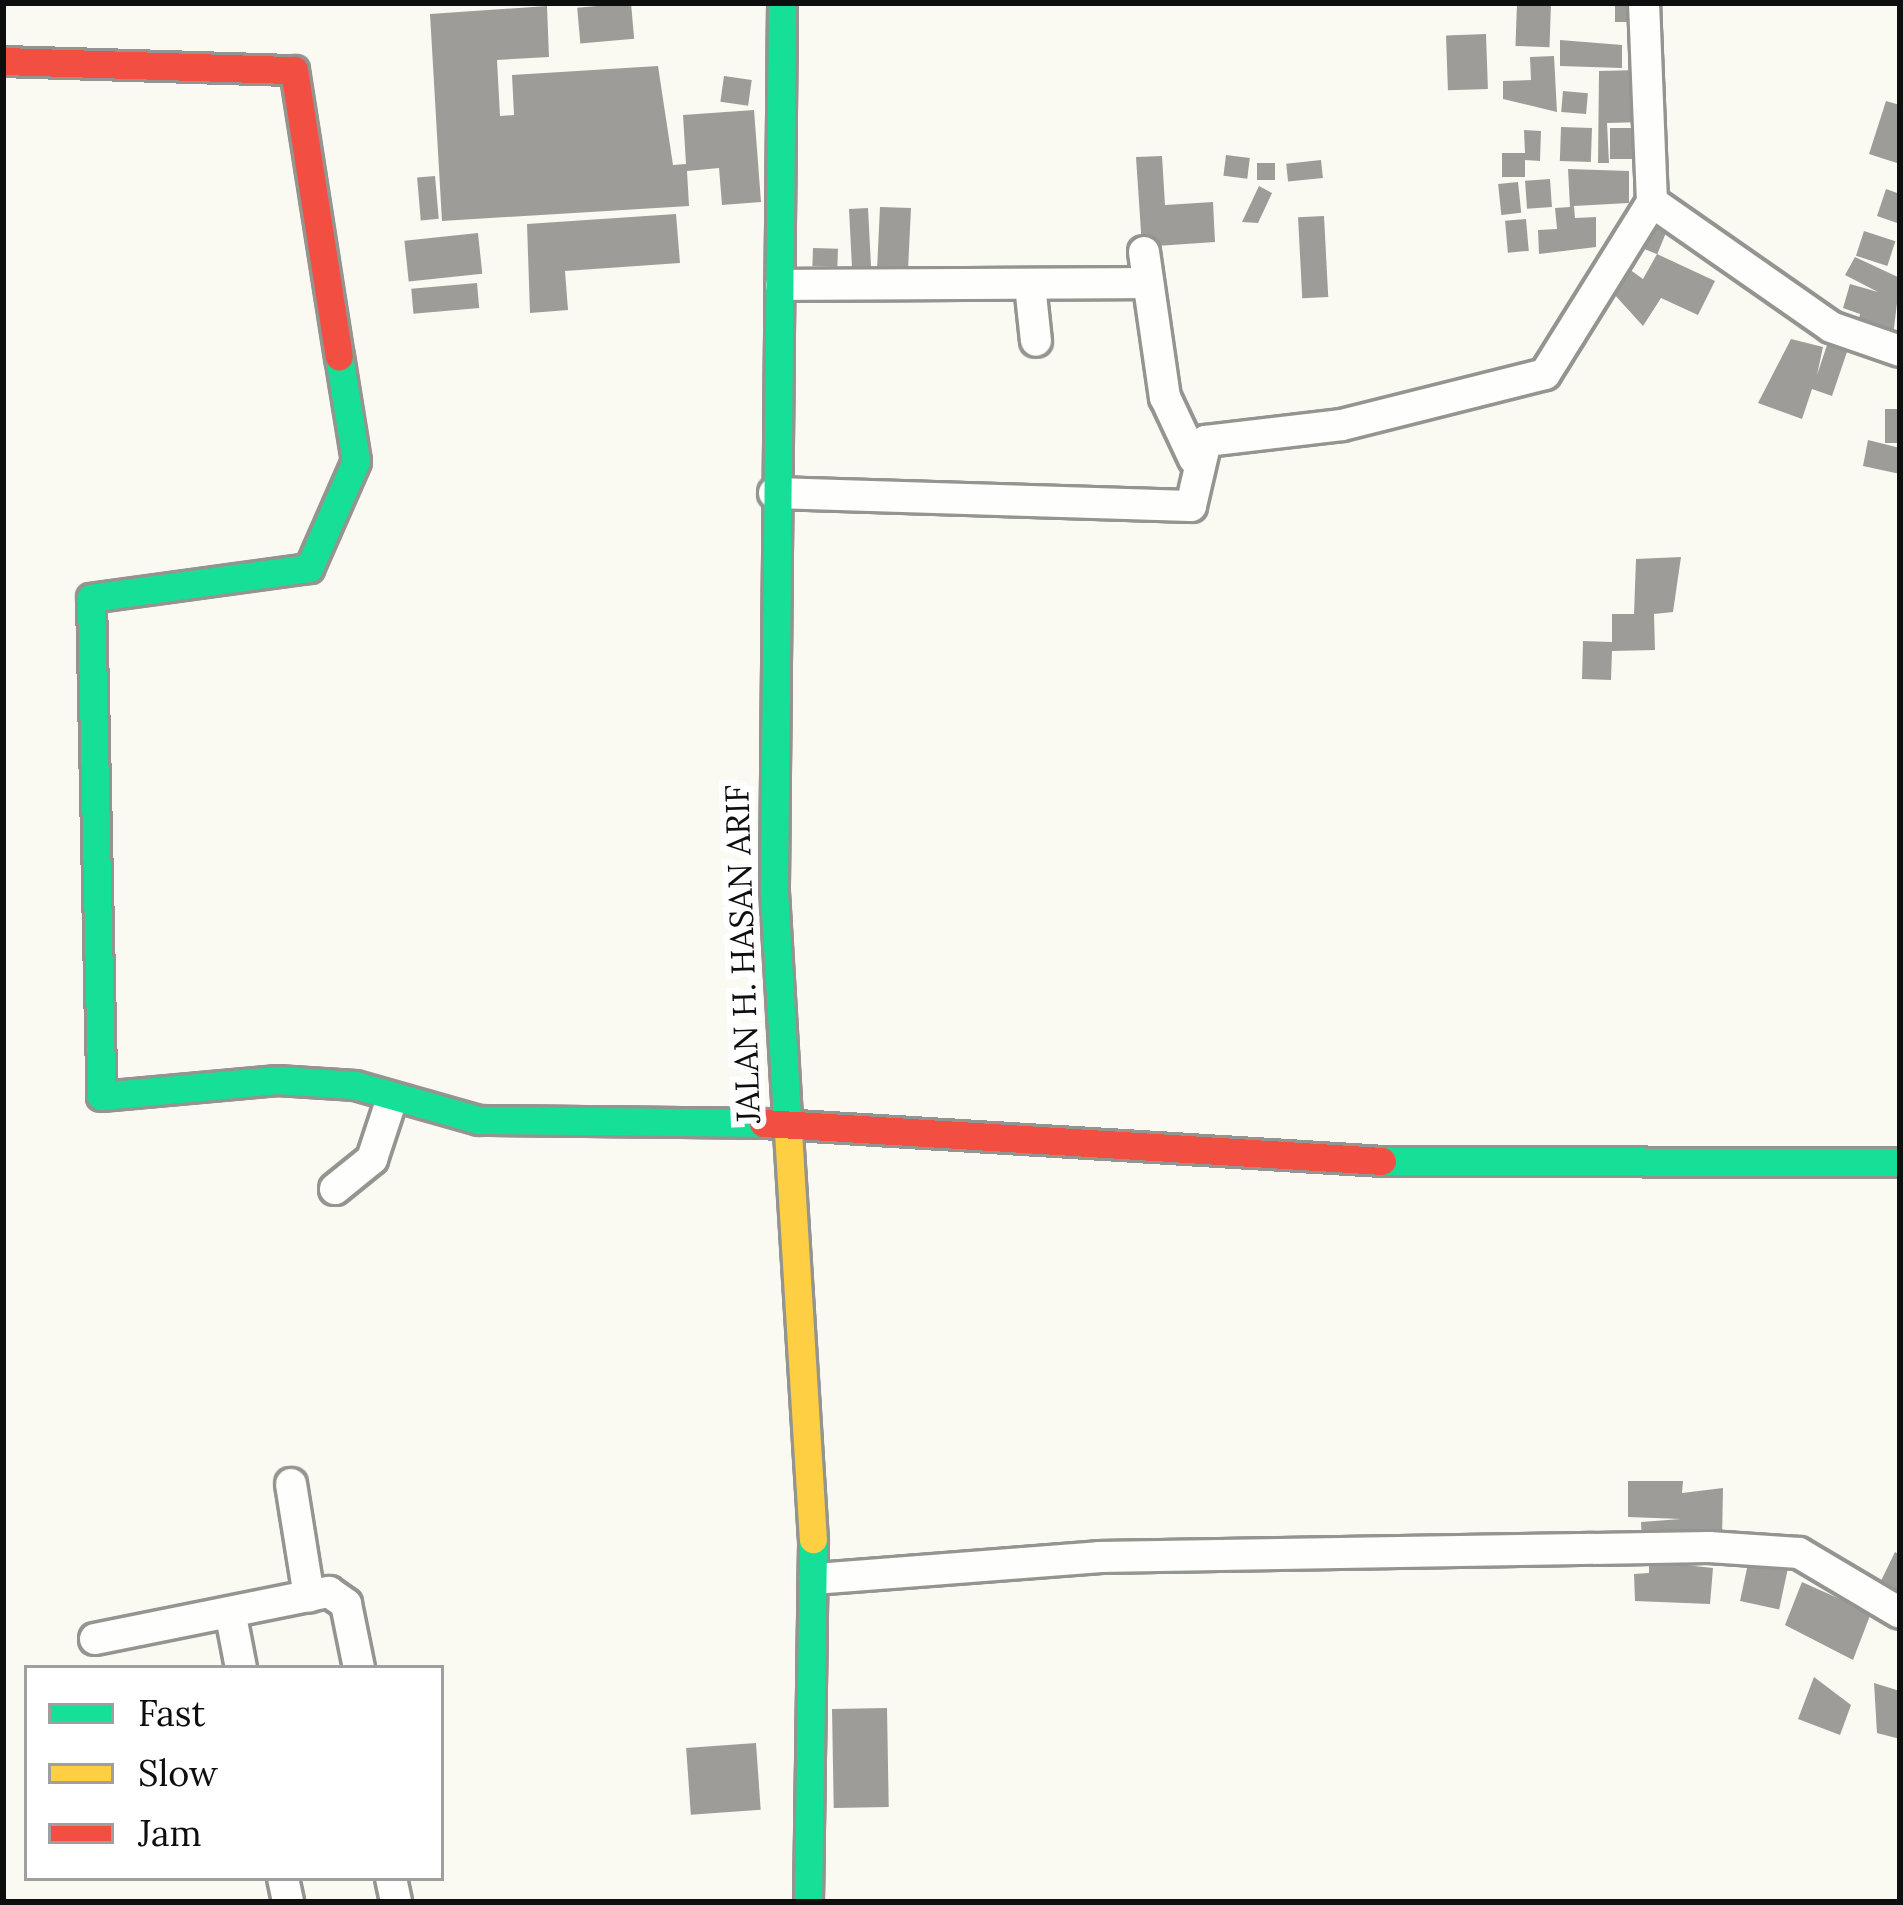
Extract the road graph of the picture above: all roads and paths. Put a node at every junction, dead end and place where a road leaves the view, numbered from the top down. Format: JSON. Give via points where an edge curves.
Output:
{"nodes":[{"id":1,"x":782,"y":3,"type":"edge"},
{"id":2,"x":1644,"y":3,"type":"edge"},
{"id":3,"x":3,"y":61,"type":"edge"},
{"id":4,"x":1652,"y":202,"type":"junction"},
{"id":5,"x":782,"y":285,"type":"junction"},
{"id":6,"x":1030,"y":285,"type":"junction"},
{"id":7,"x":1036,"y":341,"type":"dead end"},
{"id":8,"x":1900,"y":351,"type":"edge"},
{"id":9,"x":1194,"y":459,"type":"junction"},
{"id":10,"x":774,"y":494,"type":"junction"},
{"id":11,"x":392,"y":1097,"type":"junction"},
{"id":12,"x":785,"y":1131,"type":"junction"},
{"id":13,"x":1900,"y":1162,"type":"edge"},
{"id":14,"x":334,"y":1189,"type":"dead end"},
{"id":15,"x":291,"y":1484,"type":"dead end"},
{"id":16,"x":815,"y":1579,"type":"junction"},
{"id":17,"x":309,"y":1597,"type":"junction"},
{"id":18,"x":1900,"y":1613,"type":"edge"},
{"id":19,"x":231,"y":1616,"type":"junction"},
{"id":20,"x":94,"y":1639,"type":"dead end"},
{"id":21,"x":240,"y":1665,"type":"edge"},
{"id":22,"x":358,"y":1665,"type":"edge"},
{"id":23,"x":808,"y":1902,"type":"edge"}],
"edges":[{"from":1,"to":5,"type":"street","name":"JALAN H. HASAN ARIF"},
{"from":2,"to":4,"type":"street"},
{"from":3,"to":11,"type":"street","via":[[294,70],[356,461],[309,568],[91,598],[101,1096],[278,1080]]},
{"from":4,"to":8,"type":"street","via":[[1831,327]]},
{"from":4,"to":9,"type":"street","via":[[1545,374],[1342,425],[1206,441]]},
{"from":5,"to":6,"type":"street"},
{"from":5,"to":10,"type":"street","name":"JALAN H. HASAN ARIF"},
{"from":6,"to":7,"type":"street"},
{"from":6,"to":9,"type":"street","via":[[1146,267],[1165,397]]},
{"from":9,"to":10,"type":"street","via":[[1200,498],[1190,506]]},
{"from":10,"to":12,"type":"street","name":"JALAN H. HASAN ARIF"},
{"from":11,"to":12,"type":"street","via":[[453,1118]]},
{"from":11,"to":14,"type":"street","via":[[371,1159]]},
{"from":12,"to":13,"type":"street","via":[[1408,1163]]},
{"from":12,"to":16,"type":"street","name":"JALAN H. HASAN ARIF"},
{"from":15,"to":17,"type":"street"},
{"from":16,"to":18,"type":"street","via":[[1100,1557],[1770,1549],[1799,1553]]},
{"from":16,"to":23,"type":"street","name":"JALAN H. HASAN ARIF"},
{"from":17,"to":19,"type":"street"},
{"from":17,"to":22,"type":"street","via":[[342,1598]]},
{"from":19,"to":20,"type":"street"},
{"from":19,"to":21,"type":"street"}]}
